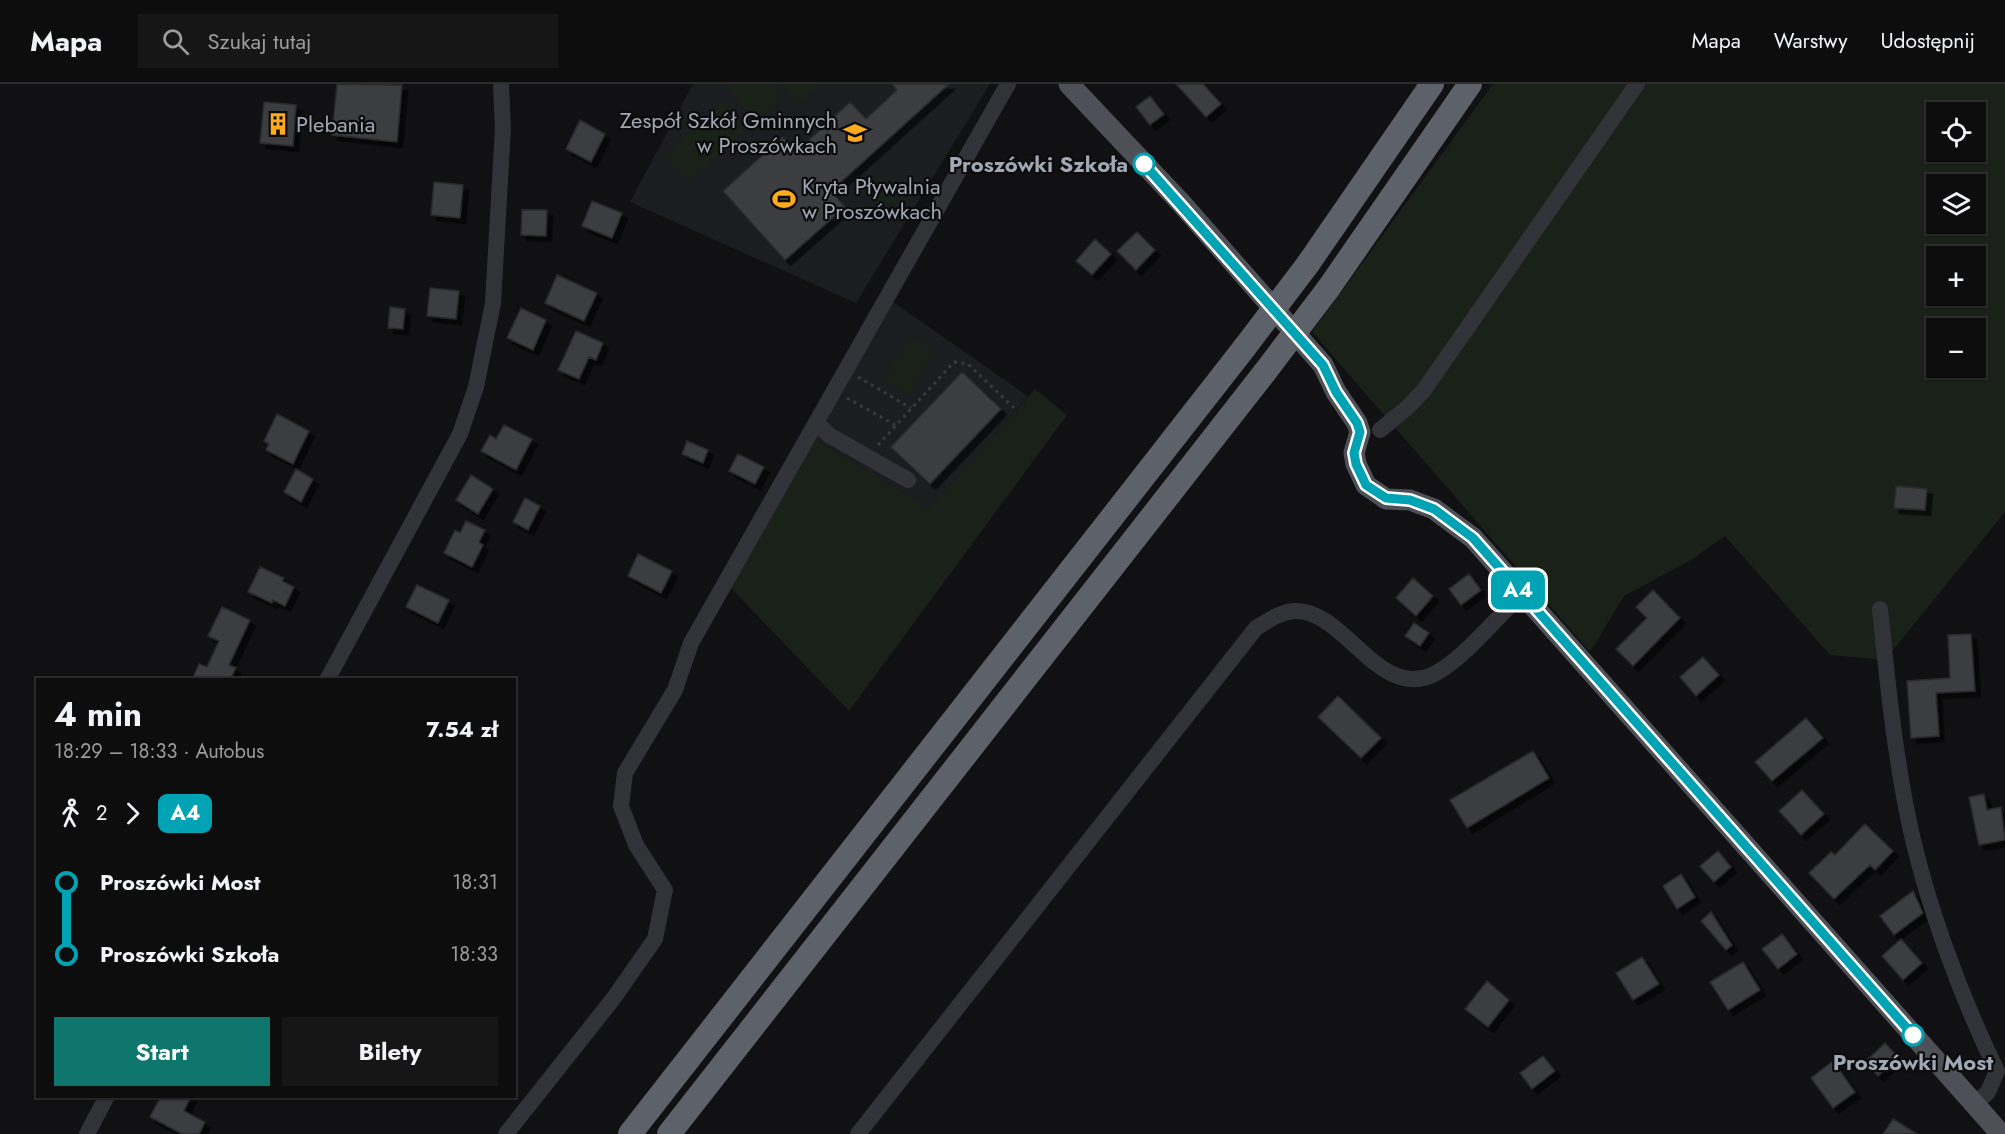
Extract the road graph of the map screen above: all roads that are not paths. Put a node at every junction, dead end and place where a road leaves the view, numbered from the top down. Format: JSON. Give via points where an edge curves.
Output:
{"nodes":[{"id":1,"x":501,"y":84,"type":"edge"},
{"id":2,"x":1008,"y":84,"type":"edge"},
{"id":3,"x":1069,"y":84,"type":"edge"},
{"id":4,"x":1432,"y":84,"type":"edge"},
{"id":5,"x":1470,"y":84,"type":"edge"},
{"id":6,"x":1637,"y":84,"type":"edge"},
{"id":7,"x":812,"y":429,"type":"junction"},
{"id":8,"x":1380,"y":430,"type":"dead end"},
{"id":9,"x":908,"y":480,"type":"dead end"},
{"id":10,"x":1522,"y":594,"type":"junction"},
{"id":11,"x":1880,"y":609,"type":"dead end"},
{"id":12,"x":328,"y":678,"type":"edge"},
{"id":13,"x":106,"y":1098,"type":"edge"},
{"id":14,"x":1975,"y":1104,"type":"junction"},
{"id":15,"x":1992,"y":1131,"type":"edge"},
{"id":16,"x":87,"y":1134,"type":"edge"},
{"id":17,"x":506,"y":1134,"type":"edge"},
{"id":18,"x":630,"y":1134,"type":"edge"},
{"id":19,"x":669,"y":1134,"type":"edge"},
{"id":20,"x":858,"y":1134,"type":"edge"}],
"edges":[{"from":1,"to":12,"type":"street","via":[[493,303],[476,387],[460,434]]},
{"from":2,"to":7,"type":"street"},
{"from":3,"to":10,"type":"main road","via":[[1182,204],[1323,365],[1357,423],[1360,432],[1354,453],[1366,485],[1386,498],[1410,500],[1434,509],[1473,538]]},
{"from":4,"to":18,"type":"highway","bridge":true,"via":[[1308,264],[1245,347]]},
{"from":5,"to":19,"type":"highway","bridge":true,"via":[[1328,289]]},
{"from":6,"to":8,"type":"street","via":[[1424,390]]},
{"from":7,"to":9,"type":"street"},
{"from":7,"to":17,"type":"street","via":[[691,643],[675,690],[625,773],[621,806],[636,845],[665,890],[655,939],[613,999]]},
{"from":10,"to":14,"type":"main road"},
{"from":10,"to":20,"type":"street","via":[[1436,674],[1409,680],[1377,664],[1309,613],[1293,611],[1278,615],[1256,628]]},
{"from":11,"to":14,"type":"street","via":[[1908,817],[1955,968],[1997,1071],[1988,1092]]},
{"from":13,"to":16,"type":"street"},
{"from":14,"to":15,"type":"main road"}]}
